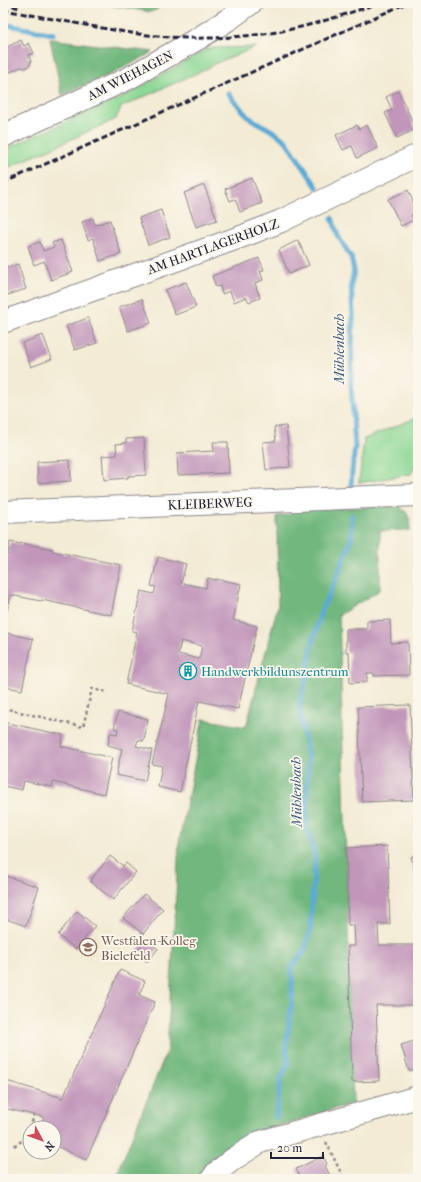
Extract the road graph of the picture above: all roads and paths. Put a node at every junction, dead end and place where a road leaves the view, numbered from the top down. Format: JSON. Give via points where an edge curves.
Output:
{"nodes":[{"id":1,"x":251,"y":3,"type":"edge"},
{"id":2,"x":3,"y":136,"type":"edge"},
{"id":3,"x":418,"y":155,"type":"edge"},
{"id":4,"x":3,"y":322,"type":"edge"},
{"id":5,"x":418,"y":495,"type":"edge"},
{"id":6,"x":3,"y":512,"type":"edge"},
{"id":7,"x":107,"y":692,"type":"dead end"},
{"id":8,"x":3,"y":708,"type":"edge"},
{"id":9,"x":418,"y":1097,"type":"edge"},
{"id":10,"x":34,"y":1115,"type":"dead end"},
{"id":11,"x":32,"y":1120,"type":"edge"},
{"id":12,"x":318,"y":1126,"type":"junction"},
{"id":13,"x":22,"y":1141,"type":"edge"},
{"id":14,"x":14,"y":1146,"type":"dead end"},
{"id":15,"x":212,"y":1179,"type":"edge"},
{"id":16,"x":344,"y":1179,"type":"edge"}],
"edges":[{"from":1,"to":2,"type":"street","name":"AM WIEHAGEN","via":[[199,38],[129,78]]},
{"from":3,"to":4,"type":"street","name":"AM HARTLAGERHOLZ","via":[[281,221]]},
{"from":5,"to":6,"type":"street","name":"KLEIBERWEG"},
{"from":7,"to":8,"type":"path","via":[[92,688],[83,727]]},
{"from":9,"to":12,"type":"street"},
{"from":10,"to":11,"type":"path"},
{"from":12,"to":15,"type":"street","via":[[260,1142],[232,1160]]},
{"from":12,"to":16,"type":"path"},
{"from":13,"to":14,"type":"path"}]}
